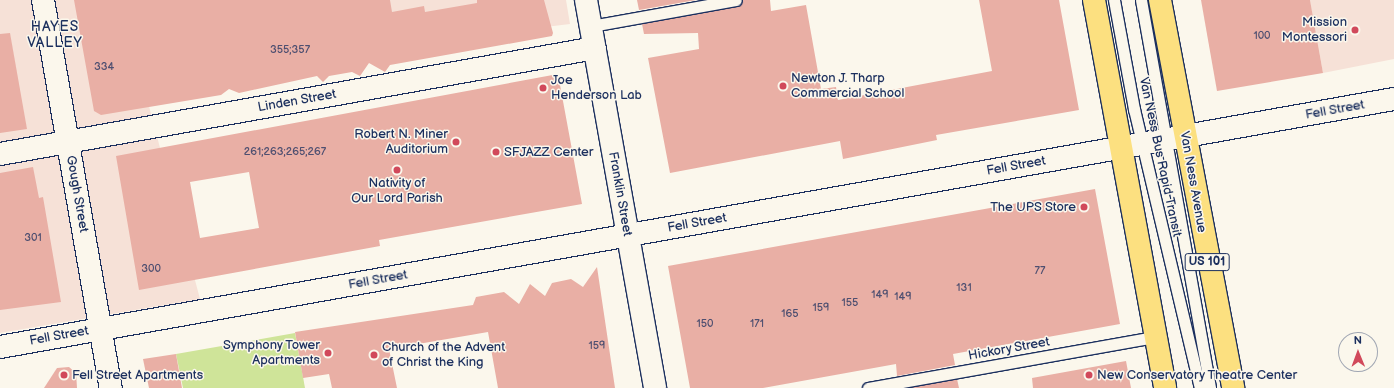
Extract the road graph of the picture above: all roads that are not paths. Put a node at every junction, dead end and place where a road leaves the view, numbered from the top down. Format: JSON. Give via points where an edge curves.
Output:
{"nodes":[{"id":1,"x":42,"y":0,"type":"edge"},
{"id":2,"x":586,"y":0,"type":"edge"},
{"id":3,"x":736,"y":0,"type":"edge"},
{"id":4,"x":1094,"y":0,"type":"edge"},
{"id":5,"x":1114,"y":0,"type":"edge"},
{"id":6,"x":1141,"y":0,"type":"edge"},
{"id":7,"x":1160,"y":0,"type":"edge"},
{"id":8,"x":591,"y":26,"type":"junction"},
{"id":9,"x":595,"y":48,"type":"junction"},
{"id":10,"x":1394,"y":99,"type":"edge"},
{"id":11,"x":1176,"y":138,"type":"junction"},
{"id":12,"x":68,"y":142,"type":"junction"},
{"id":13,"x":1141,"y":143,"type":"junction"},
{"id":14,"x":1120,"y":147,"type":"junction"},
{"id":15,"x":0,"y":154,"type":"edge"},
{"id":16,"x":628,"y":235,"type":"junction"},
{"id":17,"x":101,"y":329,"type":"junction"},
{"id":18,"x":1154,"y":337,"type":"junction"},
{"id":19,"x":0,"y":347,"type":"edge"},
{"id":20,"x":112,"y":388,"type":"edge"},
{"id":21,"x":655,"y":388,"type":"edge"},
{"id":22,"x":868,"y":388,"type":"edge"},
{"id":23,"x":1165,"y":388,"type":"edge"},
{"id":24,"x":1200,"y":388,"type":"edge"},
{"id":25,"x":1210,"y":388,"type":"edge"},
{"id":26,"x":1233,"y":388,"type":"edge"}],
"edges":[{"from":1,"to":12,"type":"main road","name":"Gough Street"},
{"from":2,"to":8,"type":"main road","name":"Franklin Street"},
{"from":3,"to":8,"type":"lane"},
{"from":4,"to":14,"type":"highway"},
{"from":5,"to":13,"type":"lane","name":"Van Ness Bus Rapid Transit"},
{"from":6,"to":11,"type":"lane","name":"Van Ness Bus Rapid Transit"},
{"from":7,"to":11,"type":"highway","name":"Van Ness Avenue","number":"US 101"},
{"from":8,"to":9,"type":"main road","name":"Franklin Street"},
{"from":9,"to":12,"type":"main road","name":"Linden Street"},
{"from":9,"to":16,"type":"main road","name":"Franklin Street"},
{"from":10,"to":11,"type":"main road","name":"Fell Street"},
{"from":11,"to":13,"type":"main road","name":"Fell Street"},
{"from":11,"to":25,"type":"lane","name":"Van Ness Bus Rapid Transit"},
{"from":11,"to":26,"type":"highway","name":"Van Ness Avenue","number":"US 101"},
{"from":12,"to":15,"type":"main road","name":"Linden Street"},
{"from":12,"to":17,"type":"main road","name":"Gough Street"},
{"from":13,"to":14,"type":"main road","name":"Fell Street"},
{"from":13,"to":24,"type":"lane","name":"Van Ness Bus Rapid Transit"},
{"from":14,"to":16,"type":"main road","name":"Fell Street"},
{"from":14,"to":18,"type":"highway"},
{"from":16,"to":17,"type":"main road","name":"Fell Street"},
{"from":16,"to":21,"type":"main road","name":"Franklin Street"},
{"from":17,"to":19,"type":"main road","name":"Fell Street"},
{"from":17,"to":20,"type":"main road","name":"Gough Street"},
{"from":18,"to":22,"type":"lane","name":"Hickory Street"},
{"from":18,"to":23,"type":"highway"}]}
